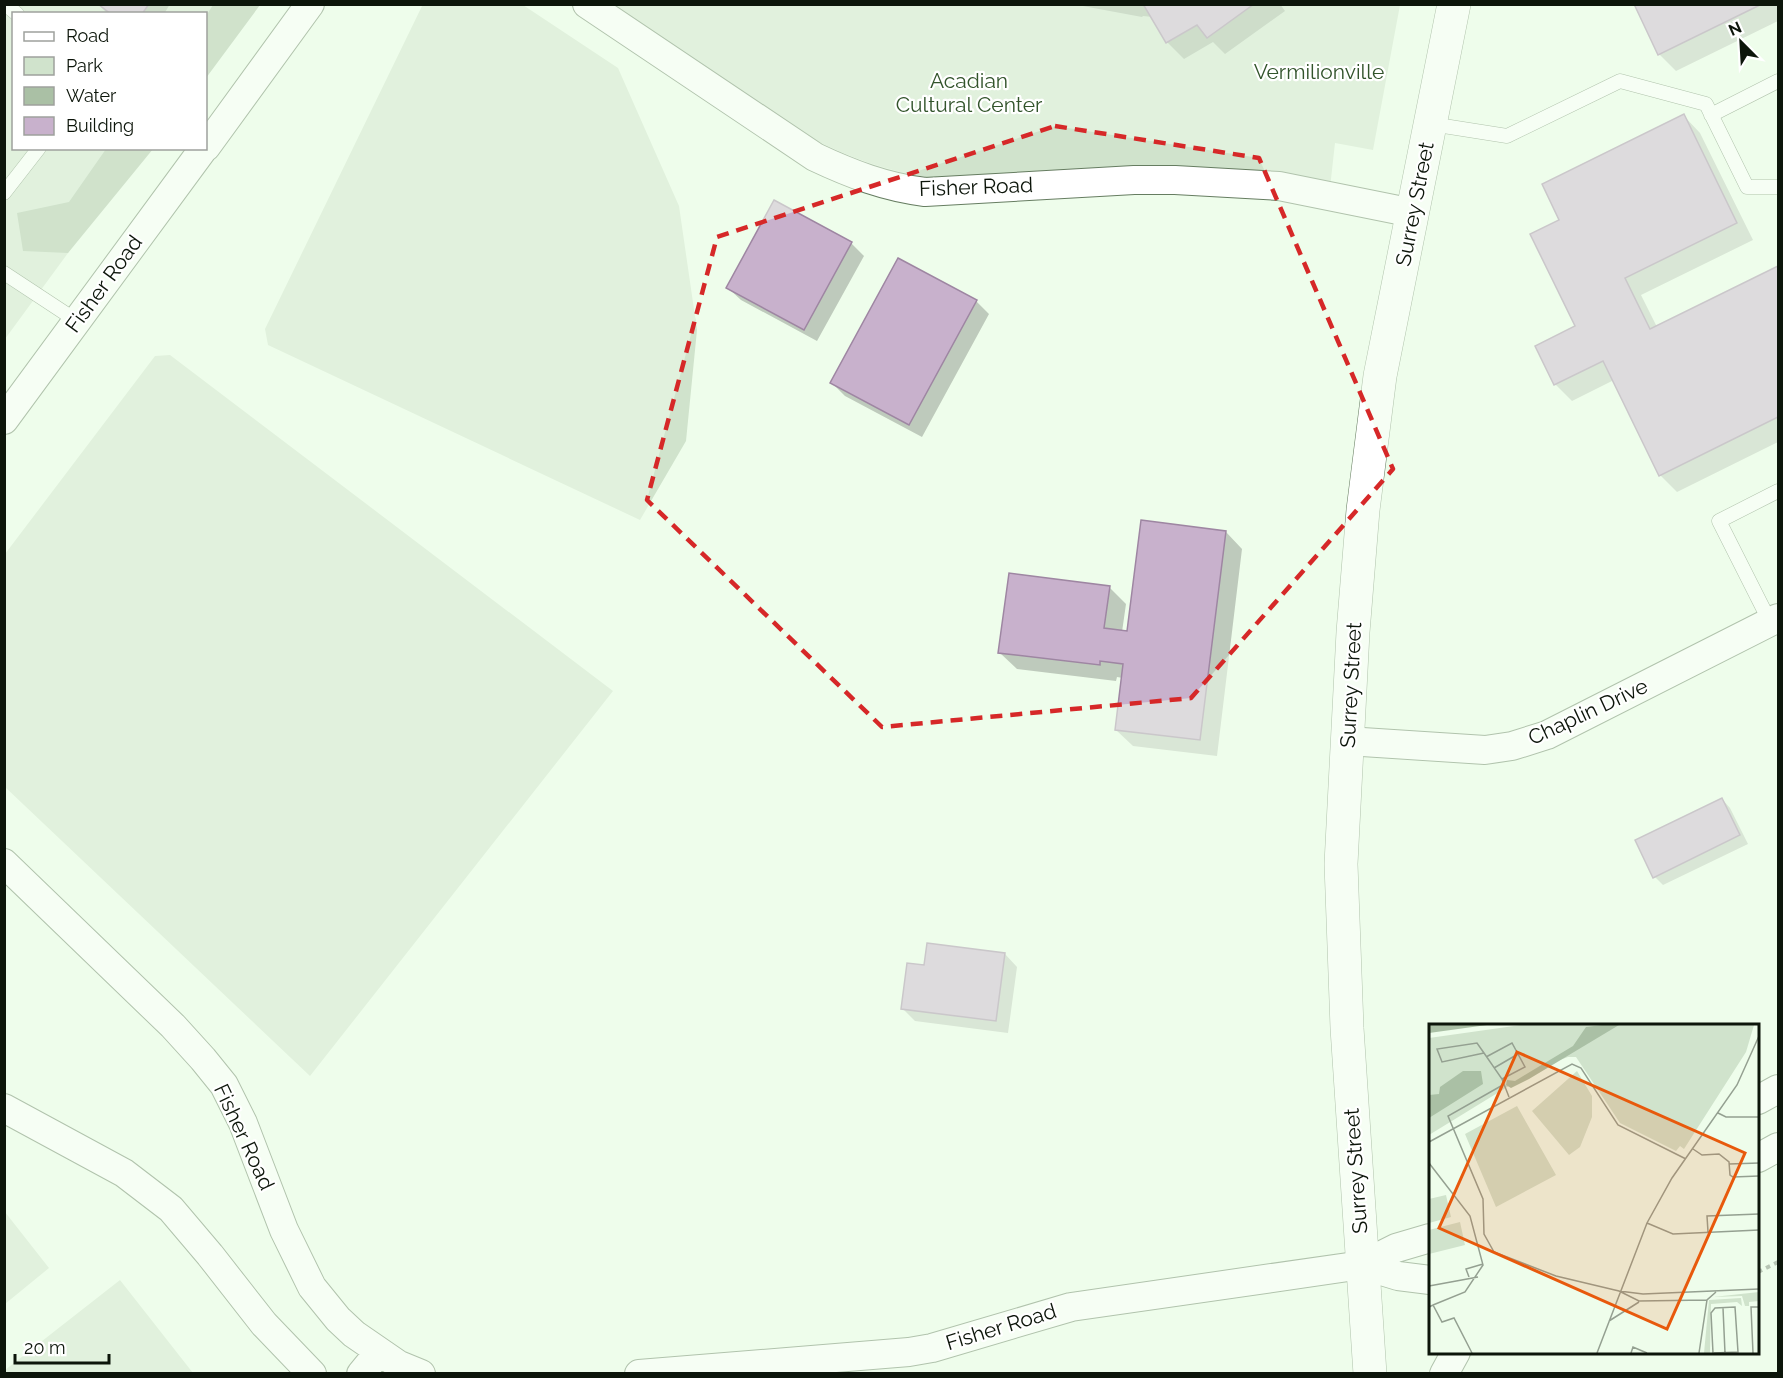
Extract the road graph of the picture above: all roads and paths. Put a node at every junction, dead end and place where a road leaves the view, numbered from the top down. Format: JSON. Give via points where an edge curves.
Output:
{"nodes":[{"id":1,"x":310,"y":4,"type":"edge"},
{"id":2,"x":587,"y":4,"type":"edge"},
{"id":3,"x":1454,"y":4,"type":"edge"},
{"id":4,"x":1779,"y":81,"type":"edge"},
{"id":5,"x":1711,"y":115,"type":"junction"},
{"id":6,"x":1431,"y":124,"type":"junction"},
{"id":7,"x":207,"y":145,"type":"edge"},
{"id":8,"x":37,"y":150,"type":"edge"},
{"id":9,"x":204,"y":150,"type":"edge"},
{"id":10,"x":1779,"y":187,"type":"edge"},
{"id":11,"x":4,"y":193,"type":"edge"},
{"id":12,"x":1413,"y":213,"type":"junction"},
{"id":13,"x":4,"y":273,"type":"edge"},
{"id":14,"x":77,"y":321,"type":"junction"},
{"id":15,"x":4,"y":420,"type":"edge"},
{"id":16,"x":1779,"y":491,"type":"edge"},
{"id":17,"x":1774,"y":620,"type":"edge"},
{"id":18,"x":1347,"y":741,"type":"junction"},
{"id":19,"x":4,"y":863,"type":"edge"},
{"id":20,"x":1779,"y":1089,"type":"edge"},
{"id":21,"x":1759,"y":1099,"type":"edge"},
{"id":22,"x":4,"y":1108,"type":"edge"},
{"id":23,"x":1779,"y":1147,"type":"edge"},
{"id":24,"x":1759,"y":1157,"type":"edge"},
{"id":25,"x":1429,"y":1239,"type":"edge"},
{"id":26,"x":1779,"y":1262,"type":"edge"},
{"id":27,"x":1362,"y":1265,"type":"junction"},
{"id":28,"x":1759,"y":1272,"type":"edge"},
{"id":29,"x":1429,"y":1280,"type":"edge"},
{"id":30,"x":379,"y":1352,"type":"junction"},
{"id":31,"x":1455,"y":1354,"type":"edge"},
{"id":32,"x":312,"y":1374,"type":"edge"},
{"id":33,"x":361,"y":1374,"type":"edge"},
{"id":34,"x":421,"y":1374,"type":"edge"},
{"id":35,"x":639,"y":1374,"type":"edge"},
{"id":36,"x":1370,"y":1374,"type":"edge"},
{"id":37,"x":1444,"y":1374,"type":"edge"}],
"edges":[{"from":1,"to":7,"type":"street","name":"Fisher Road"},
{"from":2,"to":12,"type":"street","name":"Fisher Road","via":[[815,157],[900,189],[925,192],[1175,180],[1279,186]]},
{"from":3,"to":6,"type":"street","name":"Surrey Street"},
{"from":4,"to":5,"type":"lane"},
{"from":5,"to":6,"type":"lane","via":[[1706,104],[1620,81],[1507,136]]},
{"from":5,"to":10,"type":"lane","via":[[1747,187]]},
{"from":6,"to":12,"type":"street","name":"Surrey Street"},
{"from":8,"to":11,"type":"lane"},
{"from":9,"to":14,"type":"street","name":"Fisher Road"},
{"from":12,"to":18,"type":"street","name":"Surrey Street","via":[[1380,376],[1363,510]]},
{"from":13,"to":14,"type":"lane"},
{"from":14,"to":15,"type":"street","name":"Fisher Road"},
{"from":16,"to":17,"type":"lane","via":[[1719,521]]},
{"from":17,"to":18,"type":"street","name":"Chaplin Drive","via":[[1547,735],[1512,746],[1485,750]]},
{"from":18,"to":27,"type":"street","name":"Surrey Street","via":[[1341,864]]},
{"from":19,"to":30,"type":"street","name":"Fisher Road","via":[[173,1026],[224,1085],[312,1287],[338,1319]]},
{"from":20,"to":21,"type":"street"},
{"from":22,"to":32,"type":"street","via":[[124,1173],[171,1209],[264,1324]]},
{"from":23,"to":24,"type":"street"},
{"from":25,"to":27,"type":"street","via":[[1396,1248]]},
{"from":26,"to":28,"type":"path"},
{"from":27,"to":29,"type":"street"},
{"from":27,"to":35,"type":"street","name":"Fisher Road","via":[[1071,1307],[909,1352]]},
{"from":27,"to":36,"type":"street","name":"Surrey Street"},
{"from":30,"to":33,"type":"street"},
{"from":30,"to":34,"type":"street","name":"Fisher Road"},
{"from":31,"to":37,"type":"street"}]}
